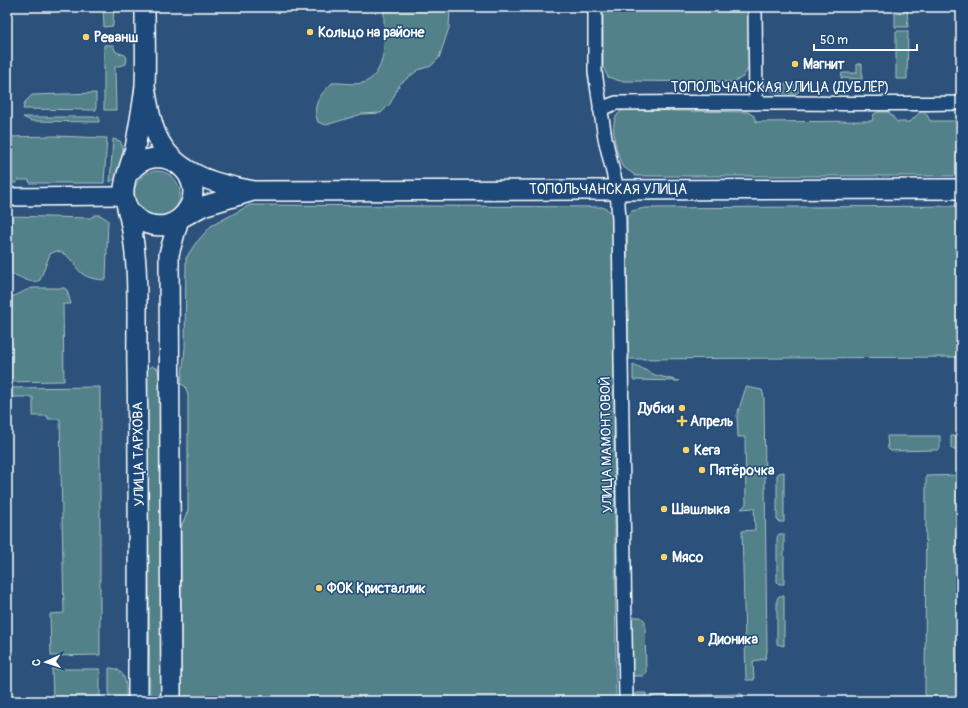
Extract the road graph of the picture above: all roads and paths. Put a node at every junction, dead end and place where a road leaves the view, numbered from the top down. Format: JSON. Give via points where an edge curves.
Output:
{"nodes":[{"id":1,"x":145,"y":7,"type":"edge"},
{"id":2,"x":595,"y":7,"type":"edge"},
{"id":3,"x":755,"y":7,"type":"edge"},
{"id":4,"x":145,"y":86,"type":"junction"},
{"id":5,"x":756,"y":103,"type":"junction"},
{"id":6,"x":961,"y":103,"type":"edge"},
{"id":7,"x":600,"y":109,"type":"junction"},
{"id":8,"x":177,"y":163,"type":"junction"},
{"id":9,"x":129,"y":173,"type":"junction"},
{"id":10,"x":617,"y":189,"type":"junction"},
{"id":11,"x":961,"y":189,"type":"edge"},
{"id":12,"x":255,"y":191,"type":"junction"},
{"id":13,"x":7,"y":197,"type":"edge"},
{"id":14,"x":126,"y":202,"type":"junction"},
{"id":15,"x":179,"y":219,"type":"junction"},
{"id":16,"x":137,"y":358,"type":"junction"},
{"id":17,"x":168,"y":358,"type":"junction"},
{"id":18,"x":138,"y":701,"type":"edge"},
{"id":19,"x":171,"y":701,"type":"edge"},
{"id":20,"x":626,"y":701,"type":"edge"}],
"edges":[{"from":1,"to":4,"type":"main road"},
{"from":2,"to":7,"type":"street","name":"УЛИЦА МАМОНТОВОЙ","via":[[595,72]]},
{"from":3,"to":5,"type":"street"},
{"from":4,"to":8,"type":"main road","via":[[155,131],[164,148]]},
{"from":4,"to":9,"type":"main road"},
{"from":5,"to":6,"type":"street","name":"ТОПОЛЬЧАНСКАЯ УЛИЦА (ДУБЛЁР)"},
{"from":5,"to":7,"type":"street","name":"ТОПОЛЬЧАНСКАЯ УЛИЦА (ДУБЛЁР)","via":[[616,103]]},
{"from":7,"to":10,"type":"street","name":"УЛИЦА МАМОНТОВОЙ"},
{"from":8,"to":9,"type":"main road","via":[[163,158],[147,159]]},
{"from":8,"to":12,"type":"main road","name":"ТОПОЛЬЧАНСКАЯ УЛИЦА","via":[[194,174],[215,182]]},
{"from":8,"to":15,"type":"main road","via":[[188,175],[192,191],[189,206]]},
{"from":9,"to":14,"type":"main road","via":[[124,186]]},
{"from":10,"to":11,"type":"main road","name":"ТОПОЛЬЧАНСКАЯ УЛИЦА"},
{"from":10,"to":12,"type":"main road","name":"ТОПОЛЬЧАНСКАЯ УЛИЦА"},
{"from":10,"to":20,"type":"street","name":"УЛИЦА МАМОНТОВОЙ"},
{"from":12,"to":15,"type":"main road","name":"ТОПОЛЬЧАНСКАЯ УЛИЦА","via":[[203,206]]},
{"from":13,"to":14,"type":"street"},
{"from":14,"to":15,"type":"main road","via":[[137,219],[151,225],[166,225]]},
{"from":14,"to":16,"type":"main road","name":"УЛИЦА ТАРХОВА","via":[[134,242]]},
{"from":15,"to":17,"type":"main road","via":[[169,254]]},
{"from":16,"to":17,"type":"main road"},
{"from":16,"to":18,"type":"main road","name":"УЛИЦА ТАРХОВА"},
{"from":17,"to":19,"type":"main road"}]}
